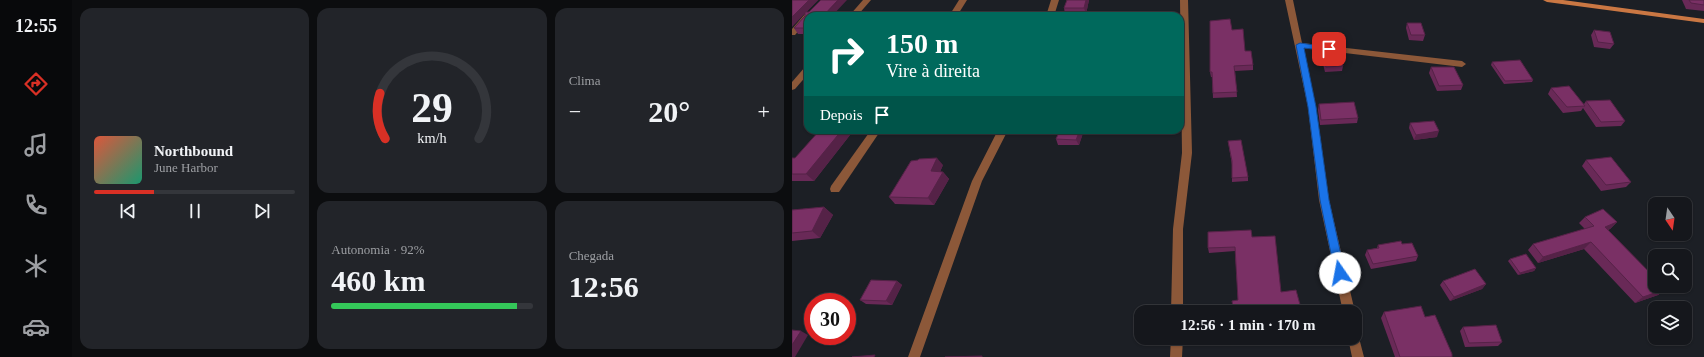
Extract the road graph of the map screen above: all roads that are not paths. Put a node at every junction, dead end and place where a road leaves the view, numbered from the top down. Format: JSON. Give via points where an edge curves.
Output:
{"nodes":[{"id":1,"x":867,"y":0,"type":"edge"},
{"id":2,"x":963,"y":0,"type":"edge"},
{"id":3,"x":1055,"y":0,"type":"edge"},
{"id":4,"x":1184,"y":0,"type":"edge"},
{"id":5,"x":1290,"y":0,"type":"edge"},
{"id":6,"x":1547,"y":0,"type":"edge"},
{"id":7,"x":856,"y":12,"type":"edge"},
{"id":8,"x":956,"y":12,"type":"edge"},
{"id":9,"x":1051,"y":12,"type":"edge"},
{"id":10,"x":804,"y":20,"type":"edge"},
{"id":11,"x":1704,"y":21,"type":"edge"},
{"id":12,"x":792,"y":32,"type":"edge"},
{"id":13,"x":1300,"y":45,"type":"junction"},
{"id":14,"x":1462,"y":64,"type":"dead end"},
{"id":15,"x":804,"y":74,"type":"edge"},
{"id":16,"x":792,"y":88,"type":"edge"},
{"id":17,"x":873,"y":134,"type":"edge"},
{"id":18,"x":1001,"y":134,"type":"edge"},
{"id":19,"x":835,"y":189,"type":"dead end"},
{"id":20,"x":1177,"y":305,"type":"edge"},
{"id":21,"x":1347,"y":305,"type":"edge"},
{"id":22,"x":1176,"y":345,"type":"edge"},
{"id":23,"x":1355,"y":345,"type":"edge"},
{"id":24,"x":914,"y":357,"type":"edge"},
{"id":25,"x":1176,"y":357,"type":"edge"},
{"id":26,"x":1358,"y":357,"type":"edge"}],
"edges":[{"from":1,"to":7,"type":"street"},
{"from":2,"to":8,"type":"street"},
{"from":3,"to":9,"type":"street"},
{"from":4,"to":20,"type":"street","via":[[1187,154],[1178,229]]},
{"from":5,"to":13,"type":"street"},
{"from":6,"to":11,"type":"street"},
{"from":10,"to":12,"type":"street"},
{"from":13,"to":14,"type":"street"},
{"from":13,"to":21,"type":"street","via":[[1312,107],[1324,200]]},
{"from":15,"to":16,"type":"street"},
{"from":17,"to":19,"type":"street"},
{"from":18,"to":24,"type":"street","via":[[977,181]]},
{"from":22,"to":25,"type":"street"},
{"from":23,"to":26,"type":"street"}]}
